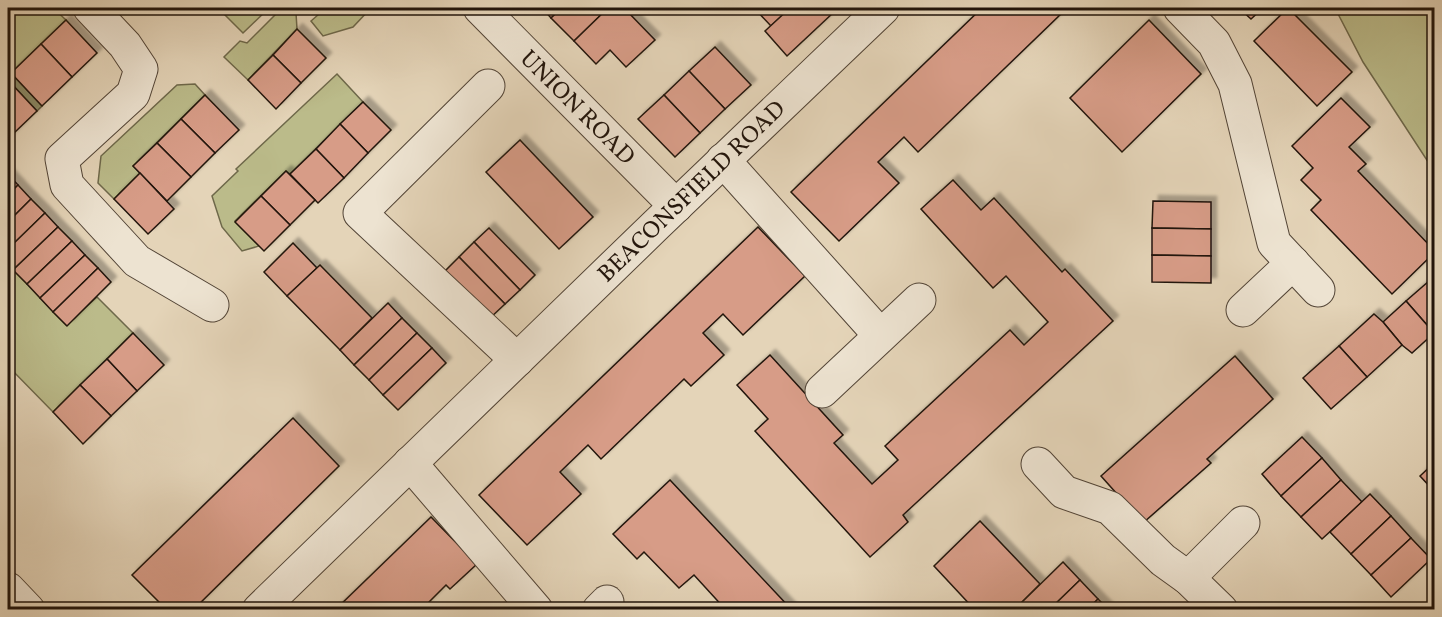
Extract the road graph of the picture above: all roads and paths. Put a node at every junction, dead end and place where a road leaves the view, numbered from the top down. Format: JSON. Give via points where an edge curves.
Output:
{"nodes":[{"id":1,"x":90,"y":8,"type":"edge"},
{"id":2,"x":480,"y":8,"type":"edge"},
{"id":3,"x":1180,"y":8,"type":"edge"},
{"id":4,"x":868,"y":13,"type":"edge"},
{"id":5,"x":488,"y":86,"type":"dead end"},
{"id":6,"x":723,"y":160,"type":"junction"},
{"id":7,"x":676,"y":206,"type":"junction"},
{"id":8,"x":1293,"y":263,"type":"junction"},
{"id":9,"x":1318,"y":290,"type":"dead end"},
{"id":10,"x":919,"y":300,"type":"dead end"},
{"id":11,"x":212,"y":304,"type":"dead end"},
{"id":12,"x":1243,"y":310,"type":"dead end"},
{"id":13,"x":880,"y":335,"type":"junction"},
{"id":14,"x":517,"y":360,"type":"junction"},
{"id":15,"x":822,"y":391,"type":"dead end"},
{"id":16,"x":410,"y":464,"type":"junction"},
{"id":17,"x":1038,"y":464,"type":"dead end"},
{"id":18,"x":1243,"y":523,"type":"dead end"},
{"id":19,"x":1188,"y":578,"type":"junction"},
{"id":20,"x":8,"y":589,"type":"edge"},
{"id":21,"x":28,"y":609,"type":"edge"},
{"id":22,"x":260,"y":609,"type":"edge"},
{"id":23,"x":536,"y":609,"type":"edge"},
{"id":24,"x":1221,"y":609,"type":"edge"}],
"edges":[{"from":1,"to":11,"type":"street","via":[[125,45],[141,69],[133,94],[62,159],[68,185],[137,261]]},
{"from":2,"to":7,"type":"street","name":"UNION ROAD"},
{"from":3,"to":8,"type":"street","via":[[1214,43],[1235,84],[1274,243]]},
{"from":4,"to":6,"type":"street","name":"BEACONSFIELD ROAD"},
{"from":5,"to":14,"type":"street","via":[[360,213]]},
{"from":6,"to":7,"type":"street","name":"BEACONSFIELD ROAD"},
{"from":6,"to":13,"type":"street"},
{"from":7,"to":14,"type":"street","name":"BEACONSFIELD ROAD"},
{"from":8,"to":9,"type":"street"},
{"from":8,"to":12,"type":"street"},
{"from":10,"to":13,"type":"street"},
{"from":13,"to":15,"type":"street"},
{"from":14,"to":16,"type":"street","name":"BEACONSFIELD ROAD"},
{"from":16,"to":22,"type":"street","name":"BEACONSFIELD ROAD"},
{"from":16,"to":23,"type":"street"},
{"from":17,"to":19,"type":"street","via":[[1064,492],[1110,508],[1162,560]]},
{"from":18,"to":19,"type":"street"},
{"from":19,"to":24,"type":"street"},
{"from":20,"to":21,"type":"street"}]}
